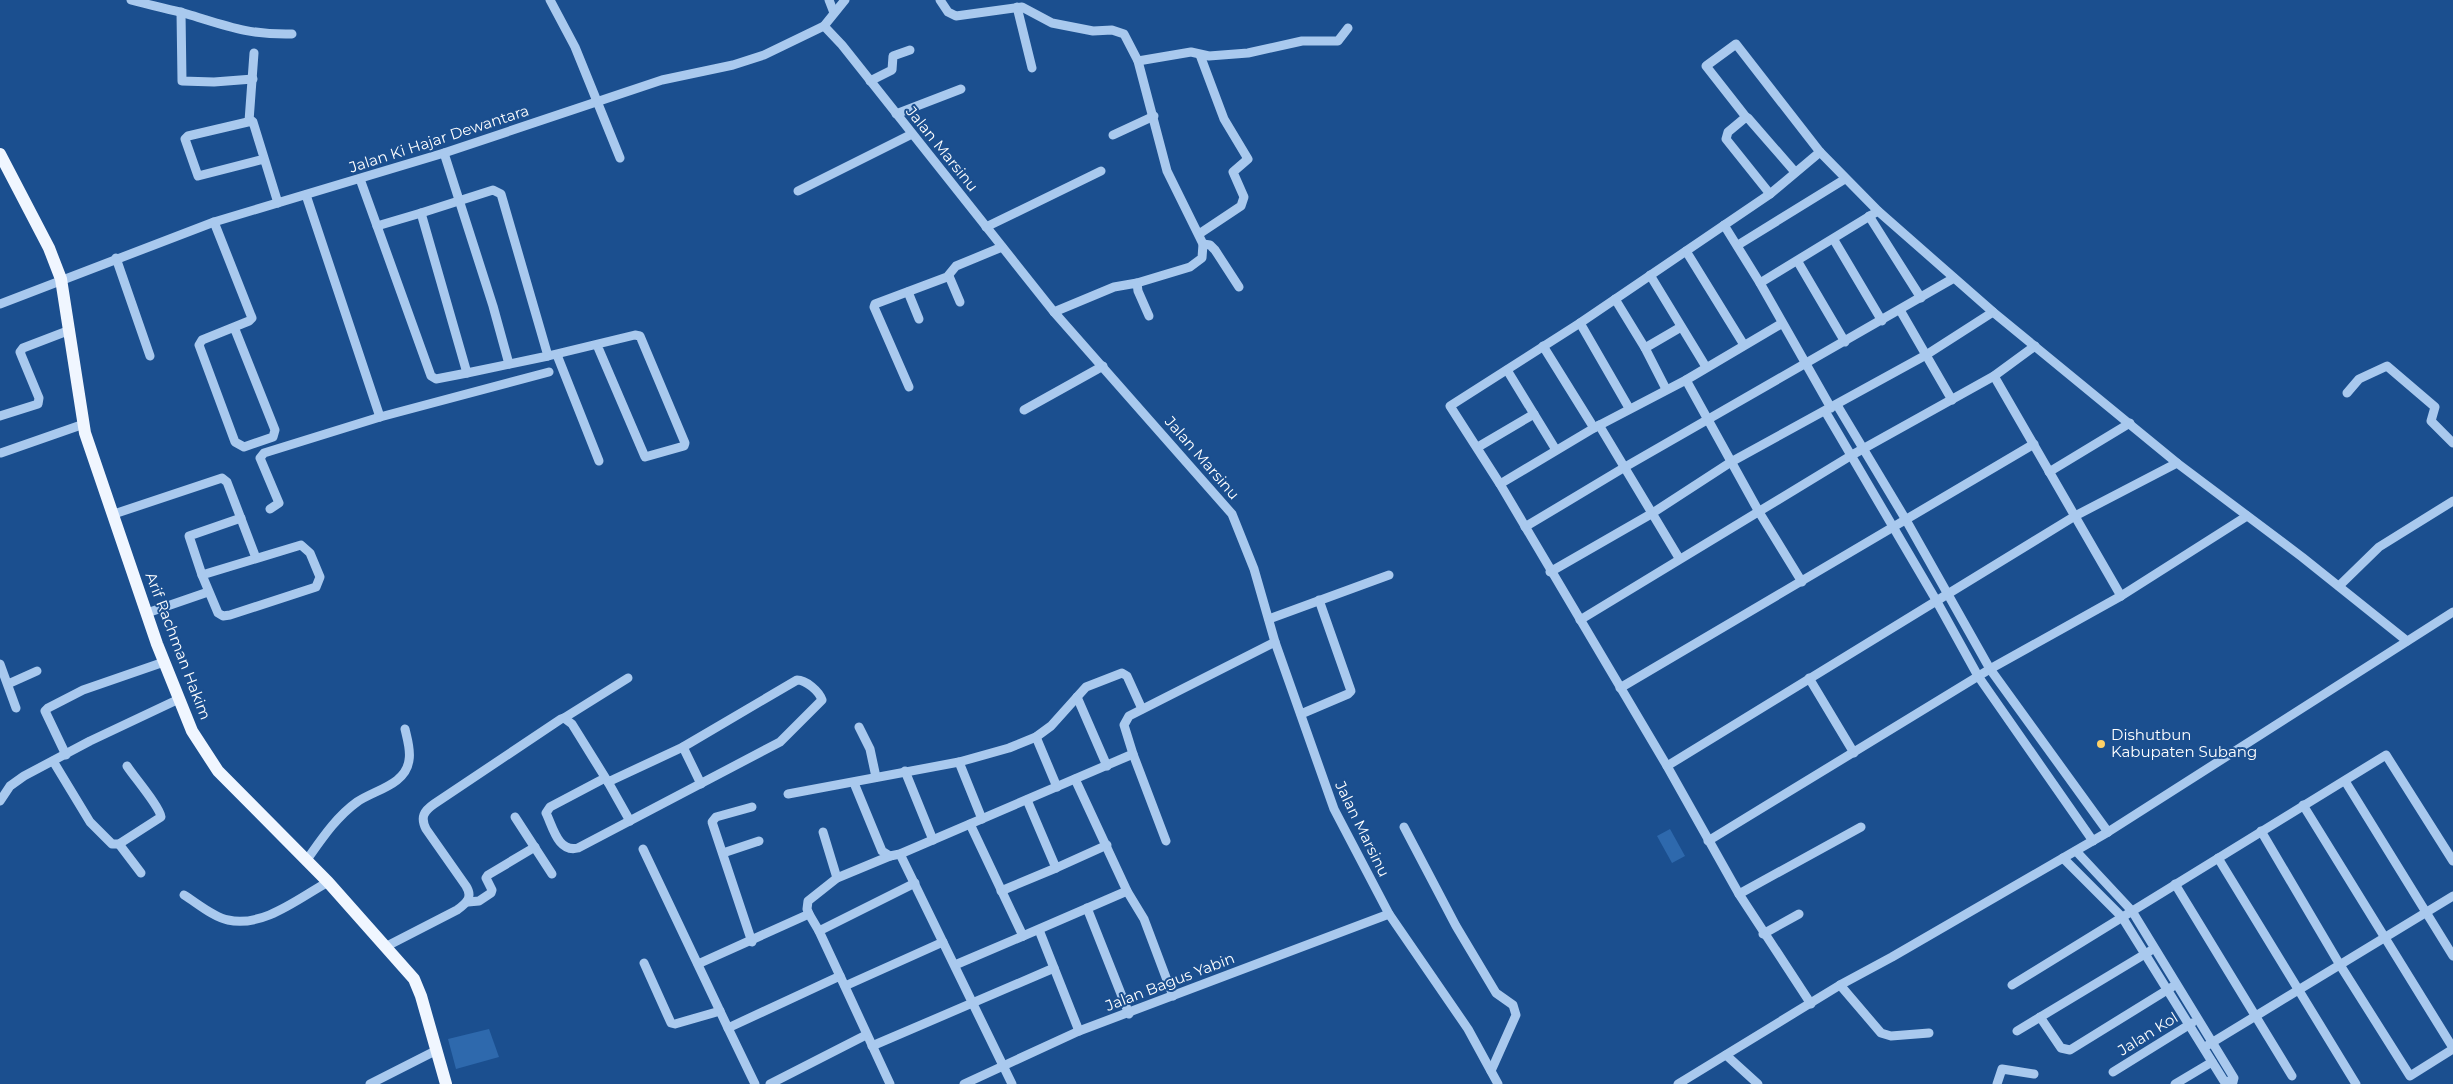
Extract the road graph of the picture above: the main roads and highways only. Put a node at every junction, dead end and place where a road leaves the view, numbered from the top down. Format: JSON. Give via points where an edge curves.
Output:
{"nodes":[{"id":1,"x":0,"y":154,"type":"edge"},
{"id":2,"x":446,"y":1084,"type":"edge"}],
"edges":[{"from":1,"to":2,"type":"main road","name":"Arif Rachman Hakim","via":[[62,279],[84,424],[178,699],[204,751],[218,771],[328,882],[414,979]]}]}
